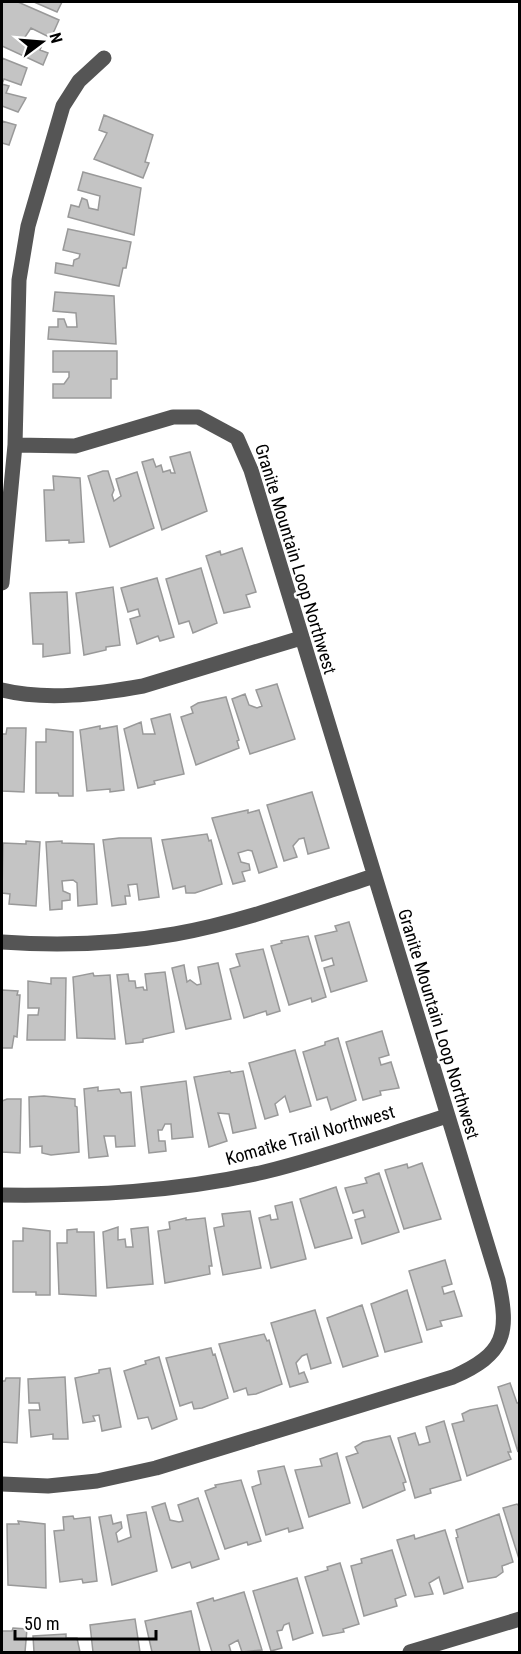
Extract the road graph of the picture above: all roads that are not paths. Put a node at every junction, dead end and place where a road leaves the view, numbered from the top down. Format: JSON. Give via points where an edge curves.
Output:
{"nodes":[{"id":1,"x":104,"y":58,"type":"dead end"},
{"id":2,"x":15,"y":445,"type":"junction"},
{"id":3,"x":2,"y":583,"type":"edge"},
{"id":4,"x":301,"y":638,"type":"junction"},
{"id":5,"x":2,"y":690,"type":"edge"},
{"id":6,"x":374,"y":876,"type":"junction"},
{"id":7,"x":2,"y":942,"type":"edge"},
{"id":8,"x":447,"y":1116,"type":"junction"},
{"id":9,"x":2,"y":1195,"type":"edge"},
{"id":10,"x":2,"y":1484,"type":"edge"},
{"id":11,"x":519,"y":1619,"type":"edge"},
{"id":12,"x":410,"y":1653,"type":"edge"}],
"edges":[{"from":1,"to":2,"type":"street","via":[[79,81],[63,105],[28,226],[19,280]]},
{"from":2,"to":3,"type":"street"},
{"from":2,"to":4,"type":"street","name":"Granite Mountain Loop Northwest","via":[[75,446],[173,417],[198,417],[237,438],[251,470]]},
{"from":4,"to":5,"type":"street","via":[[117,691],[73,695]]},
{"from":4,"to":6,"type":"street","name":"Granite Mountain Loop Northwest"},
{"from":6,"to":7,"type":"street","via":[[175,934],[92,944]]},
{"from":6,"to":8,"type":"street","name":"Granite Mountain Loop Northwest"},
{"from":8,"to":9,"type":"street","name":"Komatke Trail Northwest","via":[[307,1160],[219,1181],[167,1190],[97,1195]]},
{"from":8,"to":10,"type":"street","name":"Granite Mountain Loop Northwest","via":[[505,1314],[499,1342],[480,1365],[453,1377],[156,1468],[97,1481],[48,1486]]},
{"from":11,"to":12,"type":"street"}]}
